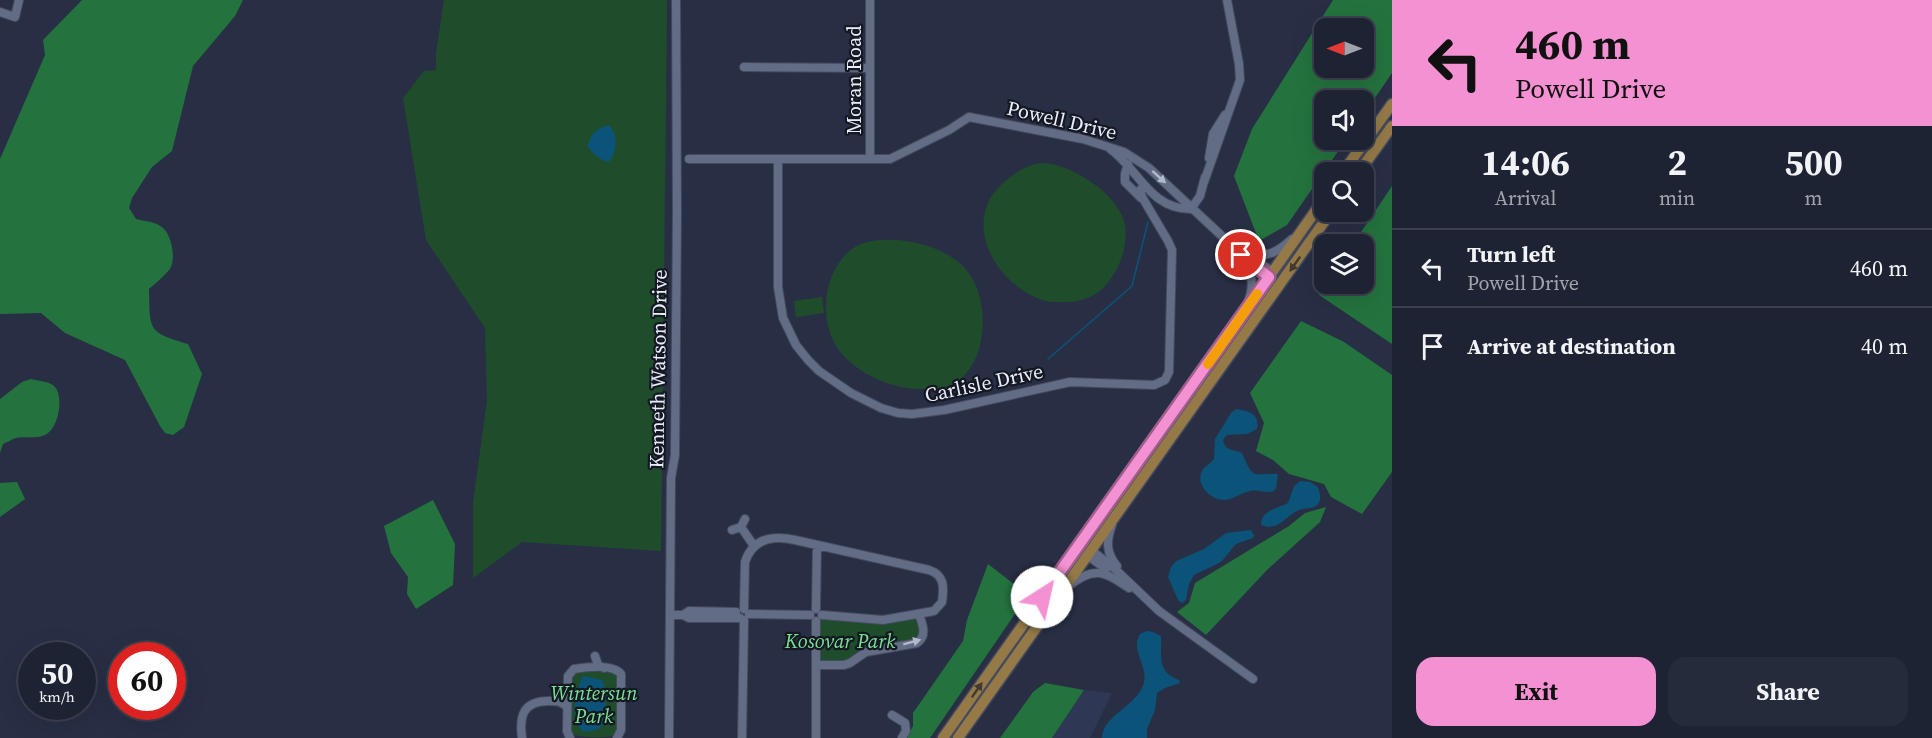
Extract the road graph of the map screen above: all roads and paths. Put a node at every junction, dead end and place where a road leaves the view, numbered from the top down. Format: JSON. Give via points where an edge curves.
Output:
{"nodes":[{"id":1,"x":19,"y":0,"type":"edge"},
{"id":2,"x":676,"y":0,"type":"edge"},
{"id":3,"x":870,"y":0,"type":"edge"},
{"id":4,"x":1227,"y":0,"type":"edge"},
{"id":5,"x":0,"y":12,"type":"edge"},
{"id":6,"x":744,"y":67,"type":"dead end"},
{"id":7,"x":870,"y":68,"type":"junction"},
{"id":8,"x":1392,"y":104,"type":"edge"},
{"id":9,"x":1392,"y":126,"type":"edge"},
{"id":10,"x":1106,"y":146,"type":"junction"},
{"id":11,"x":689,"y":159,"type":"dead end"},
{"id":12,"x":778,"y":159,"type":"junction"},
{"id":13,"x":870,"y":159,"type":"junction"},
{"id":14,"x":1137,"y":159,"type":"junction"},
{"id":15,"x":1350,"y":162,"type":"edge"},
{"id":16,"x":1366,"y":162,"type":"edge"},
{"id":17,"x":1127,"y":166,"type":"junction"},
{"id":18,"x":1144,"y":186,"type":"junction"},
{"id":19,"x":1175,"y":191,"type":"junction"},
{"id":20,"x":1144,"y":201,"type":"junction"},
{"id":21,"x":1164,"y":203,"type":"junction"},
{"id":22,"x":1191,"y":209,"type":"junction"},
{"id":23,"x":1314,"y":213,"type":"edge"},
{"id":24,"x":1324,"y":222,"type":"edge"},
{"id":25,"x":1303,"y":229,"type":"junction"},
{"id":26,"x":1220,"y":235,"type":"junction"},
{"id":27,"x":1271,"y":275,"type":"junction"},
{"id":28,"x":1282,"y":281,"type":"junction"},
{"id":29,"x":1236,"y":323,"type":"junction"},
{"id":30,"x":1118,"y":512,"type":"junction"},
{"id":31,"x":740,"y":525,"type":"dead end"},
{"id":32,"x":817,"y":545,"type":"junction"},
{"id":33,"x":754,"y":546,"type":"junction"},
{"id":34,"x":1079,"y":546,"type":"junction"},
{"id":35,"x":1089,"y":553,"type":"junction"},
{"id":36,"x":1059,"y":596,"type":"junction"},
{"id":37,"x":1142,"y":596,"type":"junction"},
{"id":38,"x":743,"y":614,"type":"junction"},
{"id":39,"x":919,"y":614,"type":"junction"},
{"id":40,"x":671,"y":615,"type":"junction"},
{"id":41,"x":816,"y":615,"type":"junction"},
{"id":42,"x":816,"y":665,"type":"junction"},
{"id":43,"x":1252,"y":679,"type":"dead end"},
{"id":44,"x":567,"y":693,"type":"junction"},
{"id":45,"x":558,"y":701,"type":"junction"},
{"id":46,"x":567,"y":707,"type":"junction"},
{"id":47,"x":908,"y":711,"type":"dead end"},
{"id":48,"x":892,"y":715,"type":"dead end"},
{"id":49,"x":903,"y":721,"type":"junction"},
{"id":50,"x":522,"y":738,"type":"edge"},
{"id":51,"x":570,"y":738,"type":"edge"},
{"id":52,"x":617,"y":738,"type":"edge"},
{"id":53,"x":669,"y":738,"type":"edge"},
{"id":54,"x":742,"y":738,"type":"edge"},
{"id":55,"x":816,"y":738,"type":"edge"},
{"id":56,"x":902,"y":738,"type":"edge"},
{"id":57,"x":943,"y":738,"type":"edge"},
{"id":58,"x":958,"y":738,"type":"edge"}],
"edges":[{"from":1,"to":5,"type":"street","via":[[15,17]]},
{"from":2,"to":40,"type":"street","name":"Kenneth Watson Drive"},
{"from":3,"to":7,"type":"street","name":"Moran Road"},
{"from":4,"to":22,"type":"street","via":[[1240,85],[1200,196]]},
{"from":6,"to":7,"type":"street"},
{"from":7,"to":13,"type":"street","name":"Moran Road"},
{"from":8,"to":15,"type":"main road"},
{"from":9,"to":16,"type":"main road"},
{"from":10,"to":13,"type":"street","name":"Powell Drive","via":[[969,117],[898,157]]},
{"from":10,"to":14,"type":"street","name":"Powell Drive"},
{"from":10,"to":17,"type":"street"},
{"from":11,"to":12,"type":"street"},
{"from":12,"to":13,"type":"street"},
{"from":12,"to":20,"type":"street","name":"Carlisle Drive","via":[[778,287],[786,325],[798,349],[819,370],[866,402],[902,413],[944,410],[1068,382],[1163,382],[1169,369],[1172,250]]},
{"from":14,"to":17,"type":"street"},
{"from":14,"to":19,"type":"street","name":"Powell Drive","one_way":true},
{"from":17,"to":18,"type":"street"},
{"from":17,"to":20,"type":"street","name":"Carlisle Drive","via":[[1125,182]]},
{"from":18,"to":20,"type":"street","via":[[1140,190]]},
{"from":18,"to":21,"type":"street"},
{"from":19,"to":21,"type":"street"},
{"from":19,"to":22,"type":"street","name":"Powell Drive"},
{"from":21,"to":22,"type":"street"},
{"from":22,"to":26,"type":"street","name":"Powell Drive"},
{"from":23,"to":25,"type":"main road"},
{"from":24,"to":28,"type":"main road","one_way":true},
{"from":25,"to":26,"type":"street","via":[[1278,251],[1266,255],[1251,252]]},
{"from":25,"to":27,"type":"main road"},
{"from":26,"to":27,"type":"street","name":"Powell Drive","via":[[1246,260]]},
{"from":26,"to":29,"type":"street","via":[[1252,277],[1250,296]]},
{"from":27,"to":28,"type":"main road"},
{"from":27,"to":29,"type":"main road"},
{"from":28,"to":30,"type":"main road"},
{"from":29,"to":34,"type":"main road"},
{"from":30,"to":35,"type":"main road"},
{"from":30,"to":37,"type":"street","via":[[1108,537],[1109,553]]},
{"from":31,"to":33,"type":"street"},
{"from":32,"to":33,"type":"street","via":[[781,537],[767,538]]},
{"from":32,"to":39,"type":"street","via":[[935,572],[942,580],[941,605]]},
{"from":32,"to":41,"type":"street"},
{"from":33,"to":38,"type":"street","via":[[745,562]]},
{"from":34,"to":35,"type":"main road"},
{"from":57,"to":34,"type":"main road","one_way":true},
{"from":35,"to":36,"type":"main road"},
{"from":35,"to":37,"type":"street"},
{"from":36,"to":37,"type":"street","via":[[1078,579],[1096,573],[1110,576]]},
{"from":36,"to":58,"type":"main road"},
{"from":37,"to":43,"type":"street"},
{"from":38,"to":40,"type":"street","via":[[688,618]]},
{"from":38,"to":41,"type":"street"},
{"from":38,"to":54,"type":"street"},
{"from":39,"to":41,"type":"street","via":[[884,620]]},
{"from":42,"to":39,"type":"street","one_way":true,"via":[[844,665],[866,652],[918,642],[924,633]]},
{"from":40,"to":53,"type":"street","name":"Kenneth Watson Drive"},
{"from":41,"to":42,"type":"street"},
{"from":42,"to":55,"type":"street"},
{"from":44,"to":45,"type":"street"},
{"from":44,"to":46,"type":"street"},
{"from":44,"to":52,"type":"street","via":[[567,679],[577,668],[616,669],[622,676],[621,729]]},
{"from":45,"to":46,"type":"street"},
{"from":45,"to":50,"type":"street","via":[[537,702],[524,711],[520,723]]},
{"from":46,"to":51,"type":"street"},
{"from":47,"to":49,"type":"street"},
{"from":48,"to":49,"type":"street"},
{"from":49,"to":56,"type":"street","via":[[906,730]]}]}
